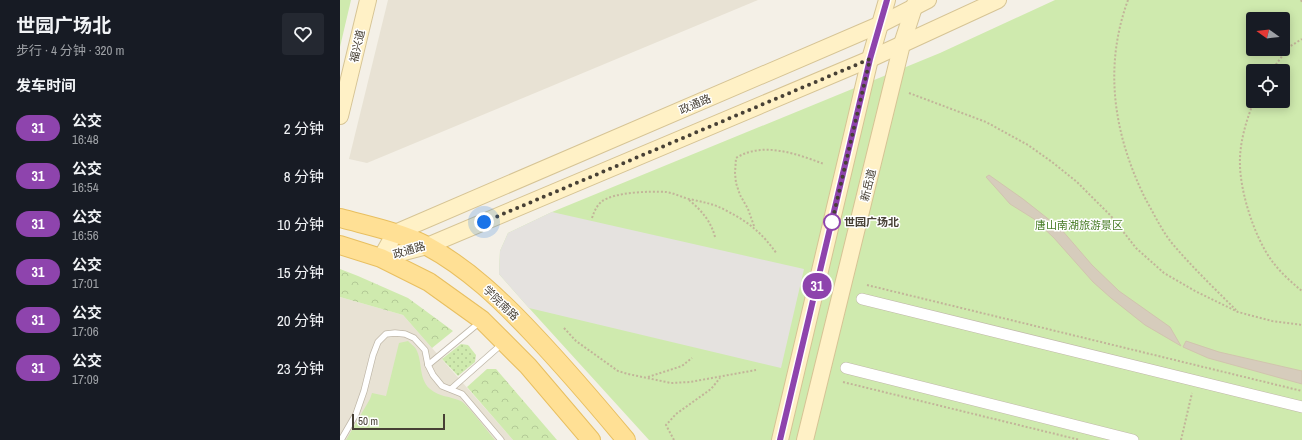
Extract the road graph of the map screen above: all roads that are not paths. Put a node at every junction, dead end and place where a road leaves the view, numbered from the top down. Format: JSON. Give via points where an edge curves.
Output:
{"nodes":[{"id":1,"x":368,"y":0,"type":"edge"},
{"id":2,"x":887,"y":0,"type":"edge"},
{"id":3,"x":998,"y":0,"type":"edge"},
{"id":4,"x":919,"y":2,"type":"edge"},
{"id":5,"x":881,"y":24,"type":"junction"},
{"id":6,"x":902,"y":44,"type":"junction"},
{"id":7,"x":870,"y":59,"type":"junction"},
{"id":8,"x":340,"y":116,"type":"edge"},
{"id":9,"x":340,"y":218,"type":"edge"},
{"id":10,"x":395,"y":233,"type":"junction"},
{"id":11,"x":340,"y":245,"type":"edge"},
{"id":12,"x":426,"y":246,"type":"junction"},
{"id":13,"x":381,"y":258,"type":"junction"},
{"id":14,"x":862,"y":299,"type":"dead end"},
{"id":15,"x":482,"y":320,"type":"junction"},
{"id":16,"x":504,"y":342,"type":"junction"},
{"id":17,"x":428,"y":365,"type":"junction"},
{"id":18,"x":846,"y":368,"type":"dead end"},
{"id":19,"x":451,"y":389,"type":"junction"},
{"id":20,"x":1302,"y":407,"type":"edge"},
{"id":21,"x":341,"y":440,"type":"edge"},
{"id":22,"x":501,"y":440,"type":"edge"},
{"id":23,"x":592,"y":440,"type":"edge"},
{"id":24,"x":626,"y":440,"type":"edge"},
{"id":25,"x":780,"y":440,"type":"edge"},
{"id":26,"x":805,"y":440,"type":"edge"},
{"id":27,"x":1133,"y":440,"type":"edge"}],
"edges":[{"from":1,"to":8,"type":"main road","name":"福兴道"},
{"from":2,"to":5,"type":"main road"},
{"from":3,"to":6,"type":"main road","name":"政通路"},
{"from":4,"to":5,"type":"main road","name":"政通路"},
{"from":4,"to":6,"type":"main road","name":"新岳道"},
{"from":5,"to":7,"type":"main road"},
{"from":5,"to":10,"type":"main road","name":"政通路"},
{"from":6,"to":7,"type":"main road","name":"政通路"},
{"from":6,"to":26,"type":"main road","name":"新岳道"},
{"from":7,"to":12,"type":"main road","name":"政通路"},
{"from":7,"to":25,"type":"main road"},
{"from":9,"to":10,"type":"main road","name":"学院南路"},
{"from":10,"to":12,"type":"main road","name":"学院南路"},
{"from":10,"to":13,"type":"main road","name":"政通路"},
{"from":11,"to":13,"type":"main road"},
{"from":12,"to":13,"type":"main road","name":"政通路"},
{"from":12,"to":24,"type":"main road","name":"学院南路","via":[[472,275],[509,308]]},
{"from":13,"to":15,"type":"main road","via":[[429,282]]},
{"from":14,"to":20,"type":"street"},
{"from":15,"to":16,"type":"main road"},
{"from":15,"to":17,"type":"lane"},
{"from":16,"to":19,"type":"lane"},
{"from":16,"to":23,"type":"main road","via":[[554,394]]},
{"from":17,"to":19,"type":"lane","via":[[442,386]]},
{"from":17,"to":21,"type":"lane","via":[[425,350],[414,338],[405,334],[386,334],[378,342],[356,414]]},
{"from":18,"to":27,"type":"street"},
{"from":19,"to":22,"type":"lane","via":[[462,394]]}]}
